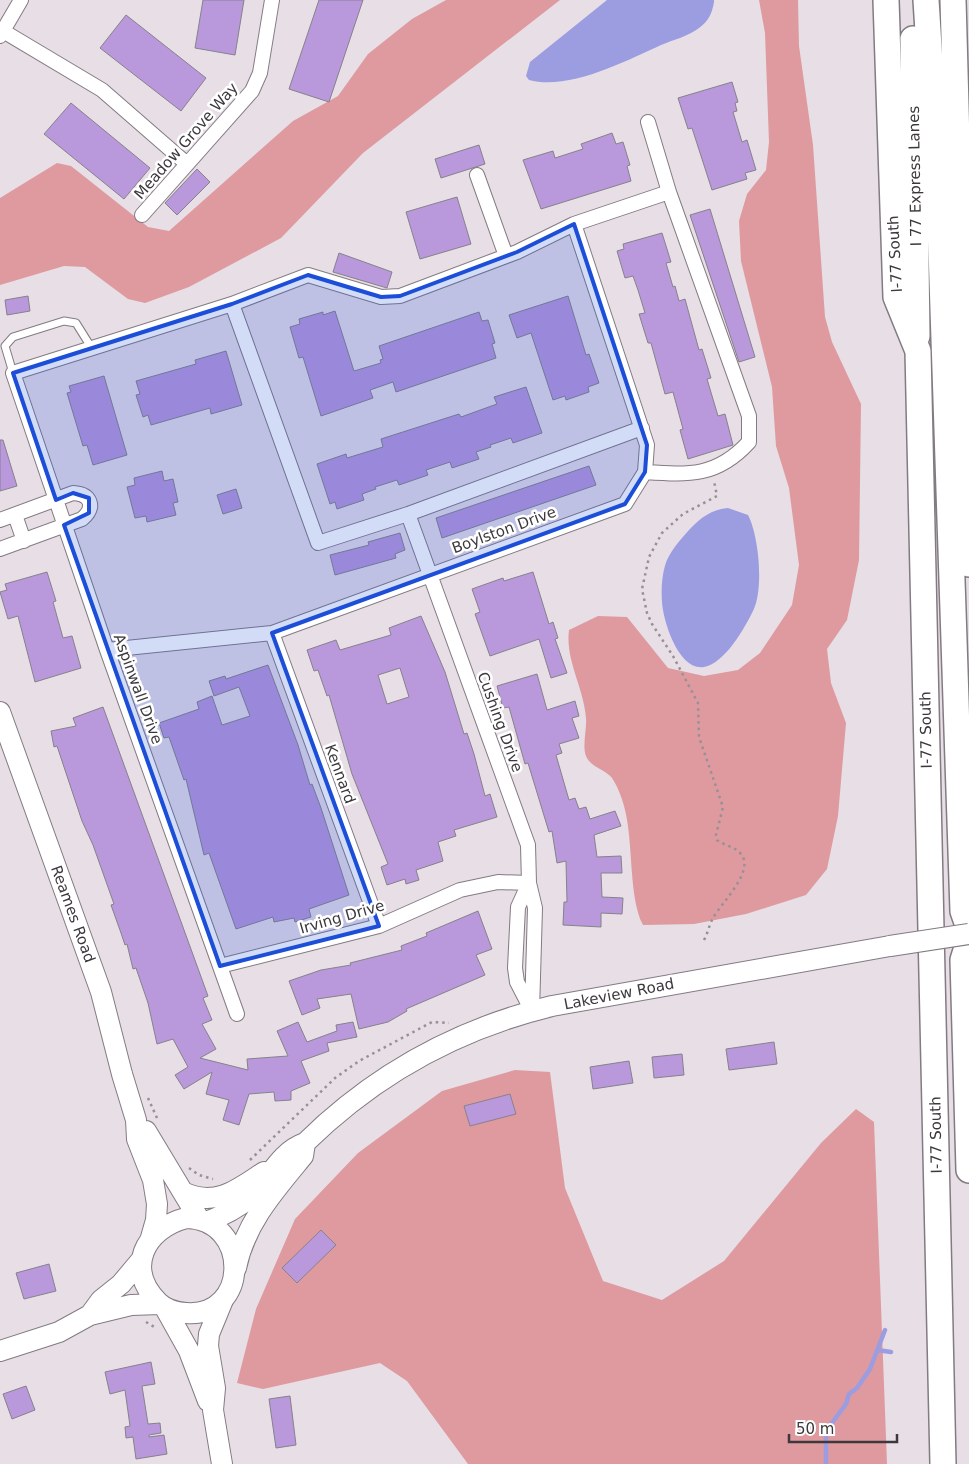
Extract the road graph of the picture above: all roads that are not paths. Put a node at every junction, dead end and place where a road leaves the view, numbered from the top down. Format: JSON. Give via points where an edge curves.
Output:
{"nodes":[{"id":1,"x":20,"y":0,"type":"edge"},
{"id":2,"x":272,"y":0,"type":"edge"},
{"id":3,"x":886,"y":0,"type":"edge"},
{"id":4,"x":913,"y":0,"type":"edge"},
{"id":5,"x":926,"y":0,"type":"edge"},
{"id":6,"x":953,"y":0,"type":"edge"},
{"id":7,"x":1,"y":34,"type":"edge"},
{"id":8,"x":648,"y":122,"type":"dead end"},
{"id":9,"x":188,"y":164,"type":"junction"},
{"id":10,"x":477,"y":174,"type":"dead end"},
{"id":11,"x":669,"y":192,"type":"junction"},
{"id":12,"x":142,"y":215,"type":"dead end"},
{"id":13,"x":574,"y":224,"type":"junction"},
{"id":14,"x":506,"y":256,"type":"junction"},
{"id":15,"x":232,"y":304,"type":"junction"},
{"id":16,"x":91,"y":347,"type":"junction"},
{"id":17,"x":918,"y":351,"type":"junction"},
{"id":18,"x":13,"y":373,"type":"junction"},
{"id":19,"x":642,"y":428,"type":"junction"},
{"id":20,"x":645,"y":472,"type":"junction"},
{"id":21,"x":56,"y":500,"type":"junction"},
{"id":22,"x":408,"y":514,"type":"junction"},
{"id":23,"x":15,"y":515,"type":"junction"},
{"id":24,"x":0,"y":520,"type":"edge"},
{"id":25,"x":64,"y":525,"type":"junction"},
{"id":26,"x":24,"y":541,"type":"junction"},
{"id":27,"x":0,"y":549,"type":"edge"},
{"id":28,"x":969,"y":564,"type":"edge"},
{"id":29,"x":430,"y":575,"type":"junction"},
{"id":30,"x":272,"y":632,"type":"junction"},
{"id":31,"x":107,"y":650,"type":"junction"},
{"id":32,"x":0,"y":712,"type":"edge"},
{"id":33,"x":529,"y":883,"type":"junction"},
{"id":34,"x":379,"y":926,"type":"junction"},
{"id":35,"x":969,"y":928,"type":"edge"},
{"id":36,"x":969,"y":934,"type":"edge"},
{"id":37,"x":969,"y":941,"type":"edge"},
{"id":38,"x":220,"y":966,"type":"junction"},
{"id":39,"x":532,"y":1011,"type":"junction"},
{"id":40,"x":237,"y":1014,"type":"dead end"},
{"id":41,"x":136,"y":1120,"type":"junction"},
{"id":42,"x":305,"y":1143,"type":"junction"},
{"id":43,"x":278,"y":1162,"type":"junction"},
{"id":44,"x":969,"y":1170,"type":"edge"},
{"id":45,"x":185,"y":1193,"type":"junction"},
{"id":46,"x":203,"y":1220,"type":"junction"},
{"id":47,"x":150,"y":1240,"type":"junction"},
{"id":48,"x":142,"y":1259,"type":"junction"},
{"id":49,"x":235,"y":1270,"type":"junction"},
{"id":50,"x":223,"y":1300,"type":"junction"},
{"id":51,"x":162,"y":1306,"type":"junction"},
{"id":52,"x":90,"y":1315,"type":"junction"},
{"id":53,"x":0,"y":1351,"type":"edge"},
{"id":54,"x":212,"y":1410,"type":"junction"},
{"id":55,"x":222,"y":1464,"type":"edge"},
{"id":56,"x":943,"y":1464,"type":"edge"}],
"edges":[{"from":1,"to":7,"type":"street"},
{"from":2,"to":9,"type":"street","name":"Meadow Grove Way","via":[[257,82]]},
{"from":3,"to":17,"type":"highway","name":"I-77 South","via":[[896,297]]},
{"from":4,"to":17,"type":"highway","name":"I 77 Express Lanes"},
{"from":5,"to":35,"type":"highway","via":[[940,219],[962,911]]},
{"from":6,"to":28,"type":"highway"},
{"from":7,"to":9,"type":"street","via":[[102,90]]},
{"from":8,"to":11,"type":"street"},
{"from":9,"to":12,"type":"street","name":"Meadow Grove Way"},
{"from":10,"to":14,"type":"street"},
{"from":11,"to":13,"type":"street"},
{"from":11,"to":20,"type":"street","via":[[749,416],[749,442],[734,458],[711,469],[682,474]]},
{"from":13,"to":14,"type":"street"},
{"from":13,"to":19,"type":"street","name":"Boylston Drive"},
{"from":14,"to":15,"type":"street","via":[[400,296],[381,297],[308,275]]},
{"from":15,"to":16,"type":"street"},
{"from":15,"to":22,"type":"street","via":[[318,543]]},
{"from":16,"to":18,"type":"street"},
{"from":16,"to":18,"type":"lane","via":[[76,323],[64,320],[13,337],[5,346]]},
{"from":17,"to":56,"type":"highway","name":"I-77 South"},
{"from":18,"to":21,"type":"street","name":"Aspinwall Drive"},
{"from":19,"to":20,"type":"street","name":"Boylston Drive","via":[[647,445]]},
{"from":19,"to":22,"type":"street"},
{"from":20,"to":29,"type":"street","name":"Boylston Drive","via":[[624,504]]},
{"from":21,"to":23,"type":"street"},
{"from":21,"to":25,"type":"street","name":"Aspinwall Drive"},
{"from":21,"to":25,"type":"street","via":[[73,493],[89,498],[89,513]]},
{"from":22,"to":29,"type":"street","name":"Cushing Drive"},
{"from":23,"to":24,"type":"street"},
{"from":23,"to":26,"type":"street"},
{"from":25,"to":26,"type":"street"},
{"from":25,"to":31,"type":"street","name":"Aspinwall Drive"},
{"from":26,"to":27,"type":"street"},
{"from":29,"to":30,"type":"street","name":"Boylston Drive"},
{"from":29,"to":33,"type":"street","name":"Cushing Drive","via":[[528,844]]},
{"from":30,"to":31,"type":"street","name":"Boylston Drive"},
{"from":30,"to":34,"type":"street","name":"Kennard"},
{"from":31,"to":38,"type":"street","name":"Aspinwall Drive"},
{"from":32,"to":41,"type":"main road","name":"Reames Road","via":[[101,992]]},
{"from":33,"to":34,"type":"street","name":"Irving Drive","via":[[498,882],[460,890]]},
{"from":33,"to":39,"type":"street","name":"Cushing Drive","via":[[518,907],[515,968],[517,982]]},
{"from":34,"to":38,"type":"street","name":"Irving Drive"},
{"from":36,"to":39,"type":"main road","name":"Lakeview Road","bridge":true,"via":[[814,958]]},
{"from":37,"to":44,"type":"highway","via":[[963,960]]},
{"from":38,"to":40,"type":"street","name":"Aspinwall Drive"},
{"from":39,"to":42,"type":"main road","name":"Lakeview Road","via":[[470,1032],[412,1060],[358,1097]]},
{"from":41,"to":45,"type":"main road","name":"Reames Road"},
{"from":41,"to":47,"type":"main road","name":"Reames Road","via":[[137,1139],[153,1180],[157,1204]]},
{"from":42,"to":43,"type":"main road","name":"Lakeview Road","via":[[292,1147]]},
{"from":42,"to":49,"type":"main road","name":"Lakeview Road","via":[[303,1156],[252,1222]]},
{"from":43,"to":45,"type":"main road","via":[[231,1193],[212,1199]]},
{"from":43,"to":46,"type":"main road","name":"Lakeview Road","via":[[255,1193],[238,1208]]},
{"from":45,"to":46,"type":"main road","name":"Reames Road"},
{"from":46,"to":47,"type":"main road","via":[[186,1218],[170,1222]]},
{"from":46,"to":49,"type":"main road","via":[[227,1240]]},
{"from":47,"to":48,"type":"main road"},
{"from":48,"to":51,"type":"main road","via":[[144,1281]]},
{"from":48,"to":52,"type":"main road"},
{"from":49,"to":50,"type":"main road","via":[[232,1286]]},
{"from":50,"to":51,"type":"main road","via":[[194,1314],[178,1313]]},
{"from":50,"to":54,"type":"main road","via":[[209,1334],[215,1388]]},
{"from":51,"to":52,"type":"main road","via":[[130,1305]]},
{"from":51,"to":54,"type":"main road","via":[[189,1351]]},
{"from":52,"to":53,"type":"main road","via":[[59,1332]]},
{"from":54,"to":55,"type":"main road"}]}
